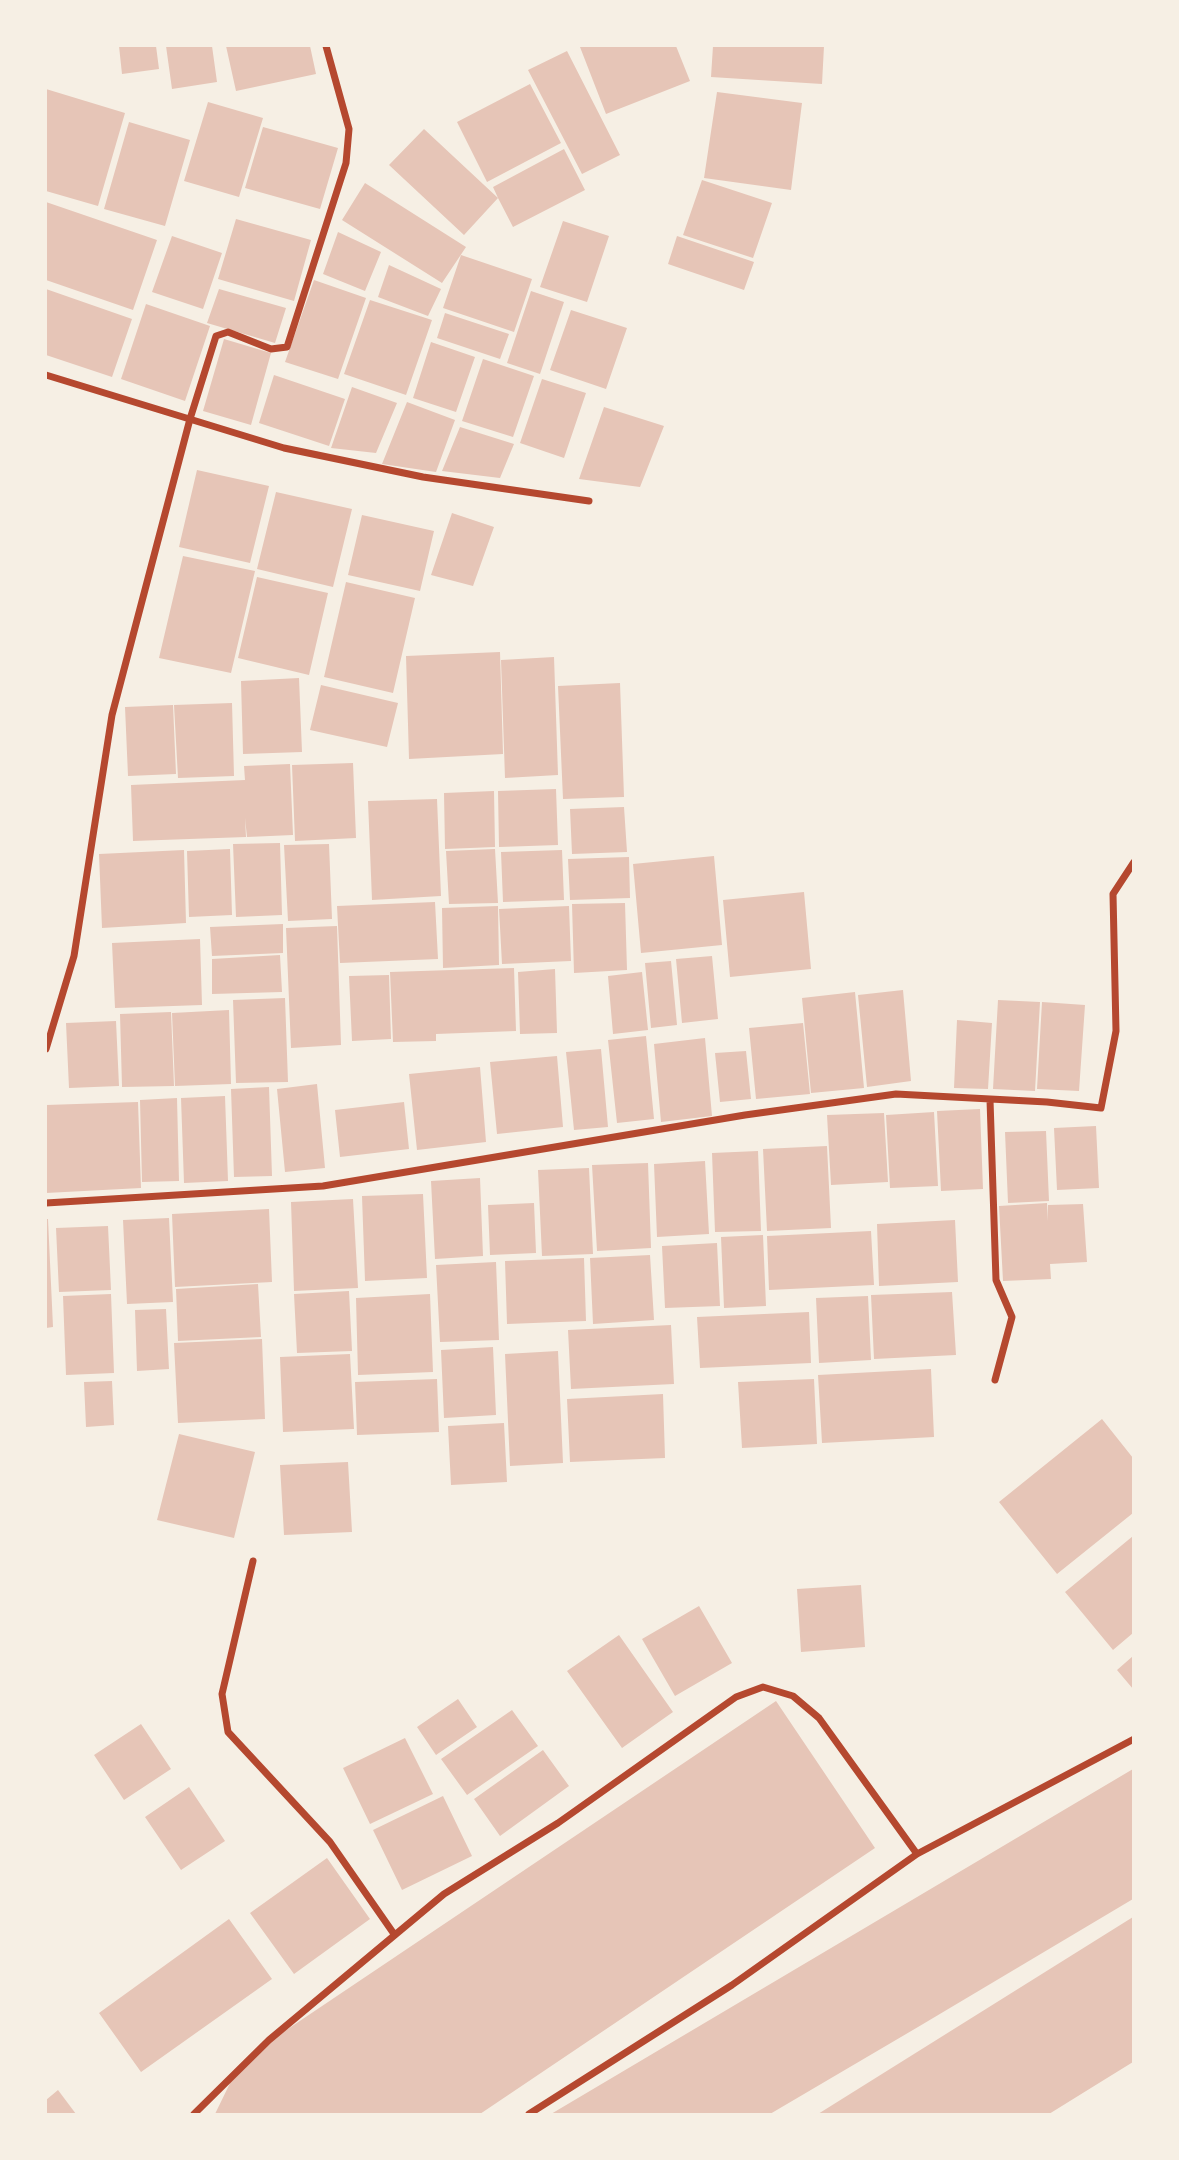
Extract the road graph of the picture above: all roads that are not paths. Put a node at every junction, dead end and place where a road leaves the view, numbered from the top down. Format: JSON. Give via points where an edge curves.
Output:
{"nodes":[{"id":1,"x":326,"y":46,"type":"edge"},
{"id":2,"x":46,"y":375,"type":"edge"},
{"id":3,"x":190,"y":419,"type":"junction"},
{"id":4,"x":589,"y":501,"type":"dead end"},
{"id":5,"x":1133,"y":862,"type":"edge"},
{"id":6,"x":46,"y":1049,"type":"edge"},
{"id":7,"x":989,"y":1100,"type":"junction"},
{"id":8,"x":46,"y":1203,"type":"edge"},
{"id":9,"x":995,"y":1380,"type":"dead end"},
{"id":10,"x":253,"y":1561,"type":"dead end"},
{"id":11,"x":1133,"y":1739,"type":"edge"},
{"id":12,"x":917,"y":1854,"type":"junction"},
{"id":13,"x":394,"y":1934,"type":"junction"},
{"id":14,"x":194,"y":2115,"type":"edge"},
{"id":15,"x":528,"y":2115,"type":"edge"}],
"edges":[{"from":1,"to":3,"type":"street","via":[[349,129],[346,163],[287,347],[271,349],[228,332],[216,336]]},
{"from":2,"to":3,"type":"street"},
{"from":3,"to":4,"type":"street","via":[[284,448],[423,478]]},
{"from":3,"to":6,"type":"street","via":[[112,715],[74,956]]},
{"from":5,"to":7,"type":"street","via":[[1113,894],[1116,1031],[1101,1108]]},
{"from":7,"to":8,"type":"street","via":[[896,1094],[323,1186]]},
{"from":7,"to":9,"type":"street","via":[[996,1280],[1012,1317]]},
{"from":10,"to":13,"type":"street","via":[[222,1694],[228,1732],[330,1842]]},
{"from":11,"to":12,"type":"street"},
{"from":12,"to":13,"type":"street","via":[[819,1718],[793,1696],[763,1687],[736,1697],[558,1823],[444,1894]]},
{"from":12,"to":15,"type":"street","via":[[732,1985]]},
{"from":13,"to":14,"type":"street","via":[[269,2040]]}]}
